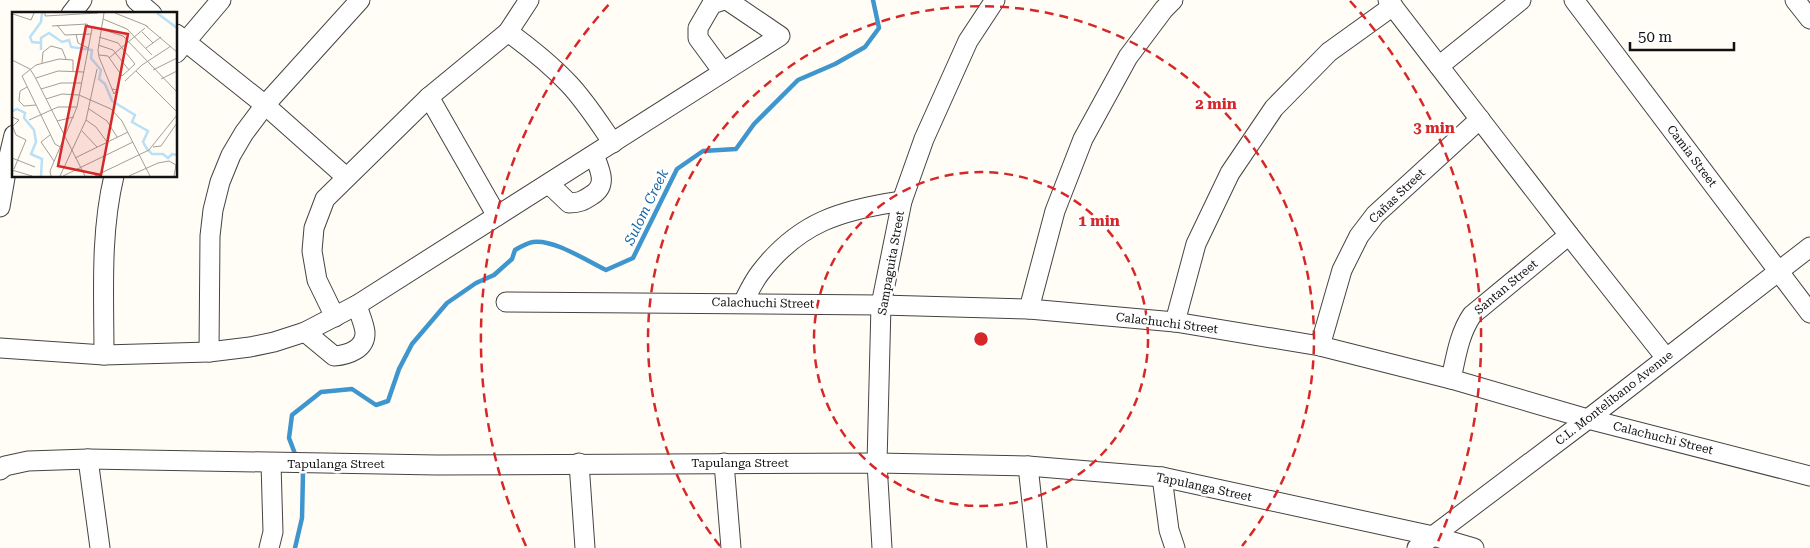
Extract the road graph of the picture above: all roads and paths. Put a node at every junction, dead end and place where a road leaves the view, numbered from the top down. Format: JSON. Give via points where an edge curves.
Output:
{"nodes":[{"id":1,"x":82,"y":0,"type":"edge"},
{"id":2,"x":136,"y":0,"type":"edge"},
{"id":3,"x":221,"y":0,"type":"edge"},
{"id":4,"x":360,"y":0,"type":"edge"},
{"id":5,"x":529,"y":0,"type":"edge"},
{"id":6,"x":726,"y":0,"type":"edge"},
{"id":7,"x":995,"y":0,"type":"edge"},
{"id":8,"x":1173,"y":0,"type":"edge"},
{"id":9,"x":1521,"y":0,"type":"edge"},
{"id":10,"x":1574,"y":0,"type":"edge"},
{"id":11,"x":1795,"y":0,"type":"edge"},
{"id":12,"x":1390,"y":3,"type":"edge"},
{"id":13,"x":73,"y":12,"type":"edge"},
{"id":14,"x":150,"y":12,"type":"edge"},
{"id":15,"x":1810,"y":19,"type":"edge"},
{"id":16,"x":508,"y":32,"type":"junction"},
{"id":17,"x":179,"y":43,"type":"edge"},
{"id":18,"x":1439,"y":66,"type":"junction"},
{"id":19,"x":724,"y":72,"type":"junction"},
{"id":20,"x":430,"y":97,"type":"junction"},
{"id":21,"x":265,"y":106,"type":"junction"},
{"id":22,"x":1480,"y":119,"type":"junction"},
{"id":23,"x":12,"y":143,"type":"edge"},
{"id":24,"x":613,"y":143,"type":"junction"},
{"id":25,"x":594,"y":155,"type":"junction"},
{"id":26,"x":346,"y":177,"type":"junction"},
{"id":27,"x":113,"y":178,"type":"edge"},
{"id":28,"x":549,"y":184,"type":"junction"},
{"id":29,"x":902,"y":201,"type":"junction"},
{"id":30,"x":0,"y":207,"type":"edge"},
{"id":31,"x":497,"y":216,"type":"junction"},
{"id":32,"x":1569,"y":235,"type":"junction"},
{"id":33,"x":1810,"y":247,"type":"edge"},
{"id":34,"x":1779,"y":271,"type":"junction"},
{"id":35,"x":506,"y":302,"type":"dead end"},
{"id":36,"x":743,"y":303,"type":"junction"},
{"id":37,"x":357,"y":305,"type":"junction"},
{"id":38,"x":881,"y":305,"type":"junction"},
{"id":39,"x":1029,"y":310,"type":"junction"},
{"id":40,"x":1810,"y":313,"type":"edge"},
{"id":41,"x":335,"y":317,"type":"junction"},
{"id":42,"x":1175,"y":322,"type":"junction"},
{"id":43,"x":305,"y":332,"type":"junction"},
{"id":44,"x":1320,"y":346,"type":"junction"},
{"id":45,"x":0,"y":348,"type":"edge"},
{"id":46,"x":209,"y":352,"type":"junction"},
{"id":47,"x":104,"y":355,"type":"junction"},
{"id":48,"x":1666,"y":358,"type":"junction"},
{"id":49,"x":1451,"y":379,"type":"junction"},
{"id":50,"x":1588,"y":420,"type":"junction"},
{"id":51,"x":88,"y":459,"type":"junction"},
{"id":52,"x":271,"y":463,"type":"junction"},
{"id":53,"x":579,"y":463,"type":"junction"},
{"id":54,"x":724,"y":463,"type":"junction"},
{"id":55,"x":877,"y":463,"type":"junction"},
{"id":56,"x":1028,"y":466,"type":"junction"},
{"id":57,"x":0,"y":470,"type":"edge"},
{"id":58,"x":1810,"y":476,"type":"edge"},
{"id":59,"x":1162,"y":477,"type":"junction"},
{"id":60,"x":1432,"y":536,"type":"junction"},
{"id":61,"x":100,"y":548,"type":"edge"},
{"id":62,"x":268,"y":548,"type":"edge"},
{"id":63,"x":585,"y":548,"type":"edge"},
{"id":64,"x":731,"y":548,"type":"edge"},
{"id":65,"x":882,"y":548,"type":"edge"},
{"id":66,"x":1037,"y":548,"type":"edge"},
{"id":67,"x":1175,"y":548,"type":"edge"},
{"id":68,"x":1417,"y":548,"type":"edge"},
{"id":69,"x":1474,"y":548,"type":"edge"}],
"edges":[{"from":1,"to":13,"type":"street"},
{"from":2,"to":14,"type":"street"},
{"from":3,"to":17,"type":"street"},
{"from":4,"to":21,"type":"street"},
{"from":5,"to":16,"type":"street"},
{"from":6,"to":19,"type":"street","via":[[712,4],[698,28],[698,38]]},
{"from":6,"to":19,"type":"street","via":[[780,36]]},
{"from":7,"to":29,"type":"street","name":"Sampaguita Street","via":[[968,41],[924,139]]},
{"from":8,"to":39,"type":"street","via":[[1128,57],[1083,139],[1055,212]]},
{"from":9,"to":18,"type":"street"},
{"from":10,"to":34,"type":"street","name":"Camia Street"},
{"from":11,"to":15,"type":"street"},
{"from":12,"to":18,"type":"street"},
{"from":12,"to":42,"type":"street","via":[[1329,52],[1274,108],[1235,164],[1196,244]]},
{"from":16,"to":20,"type":"street"},
{"from":16,"to":24,"type":"street","via":[[570,85]]},
{"from":17,"to":21,"type":"street"},
{"from":18,"to":22,"type":"street"},
{"from":19,"to":24,"type":"street"},
{"from":20,"to":26,"type":"street"},
{"from":20,"to":31,"type":"street"},
{"from":21,"to":26,"type":"street"},
{"from":21,"to":46,"type":"street","via":[[231,155],[213,210]]},
{"from":22,"to":32,"type":"street"},
{"from":22,"to":44,"type":"street","name":"Cañas Street","via":[[1375,215],[1359,236],[1342,270]]},
{"from":23,"to":30,"type":"street"},
{"from":24,"to":25,"type":"street"},
{"from":25,"to":28,"type":"street"},
{"from":25,"to":28,"type":"street","via":[[602,184],[598,191],[581,202],[569,203]]},
{"from":26,"to":41,"type":"street","via":[[325,199],[314,228],[312,251],[317,280]]},
{"from":27,"to":47,"type":"street","via":[[106,235]]},
{"from":28,"to":31,"type":"street"},
{"from":29,"to":36,"type":"street","via":[[836,214],[807,229],[781,249],[759,274]]},
{"from":29,"to":38,"type":"street","name":"Sampaguita Street"},
{"from":31,"to":37,"type":"street"},
{"from":32,"to":48,"type":"street"},
{"from":32,"to":49,"type":"street","name":"Santan Street","via":[[1472,315],[1461,336]]},
{"from":33,"to":34,"type":"street","name":"C.L. Montelibano Avenue"},
{"from":34,"to":40,"type":"street","name":"Camia Street"},
{"from":34,"to":48,"type":"street","name":"C.L. Montelibano Avenue"},
{"from":35,"to":36,"type":"street","name":"Calachuchi Street"},
{"from":36,"to":38,"type":"street","name":"Calachuchi Street"},
{"from":37,"to":41,"type":"street"},
{"from":37,"to":43,"type":"street","via":[[365,333],[360,346],[348,354],[334,356]]},
{"from":38,"to":39,"type":"street","name":"Calachuchi Street"},
{"from":38,"to":55,"type":"street","name":"Sampaguita Street"},
{"from":39,"to":42,"type":"street","name":"Calachuchi Street"},
{"from":41,"to":43,"type":"street"},
{"from":42,"to":44,"type":"street","name":"Calachuchi Street"},
{"from":43,"to":46,"type":"street","via":[[250,347]]},
{"from":44,"to":49,"type":"street","name":"Calachuchi Street"},
{"from":45,"to":47,"type":"street"},
{"from":46,"to":47,"type":"street"},
{"from":48,"to":50,"type":"street","name":"C.L. Montelibano Avenue"},
{"from":49,"to":50,"type":"street","name":"Calachuchi Street"},
{"from":50,"to":58,"type":"street","name":"Calachuchi Street"},
{"from":50,"to":60,"type":"street","name":"C.L. Montelibano Avenue"},
{"from":51,"to":52,"type":"street","name":"Tapulanga Street"},
{"from":51,"to":57,"type":"street","name":"Tapulanga Street","via":[[28,461]]},
{"from":51,"to":61,"type":"street"},
{"from":52,"to":53,"type":"street","name":"Tapulanga Street"},
{"from":52,"to":62,"type":"street","via":[[273,532]]},
{"from":53,"to":54,"type":"street","name":"Tapulanga Street"},
{"from":53,"to":63,"type":"street"},
{"from":54,"to":55,"type":"street","name":"Tapulanga Street"},
{"from":54,"to":64,"type":"street"},
{"from":55,"to":56,"type":"street","name":"Tapulanga Street"},
{"from":55,"to":65,"type":"street","name":"Sampaguita Street"},
{"from":56,"to":59,"type":"street","name":"Tapulanga Street"},
{"from":56,"to":66,"type":"street"},
{"from":59,"to":60,"type":"street","name":"Tapulanga Street"},
{"from":59,"to":67,"type":"street","via":[[1169,530]]},
{"from":60,"to":68,"type":"street","name":"C.L. Montelibano Avenue"},
{"from":60,"to":69,"type":"street","name":"Tapulanga Street"}]}
